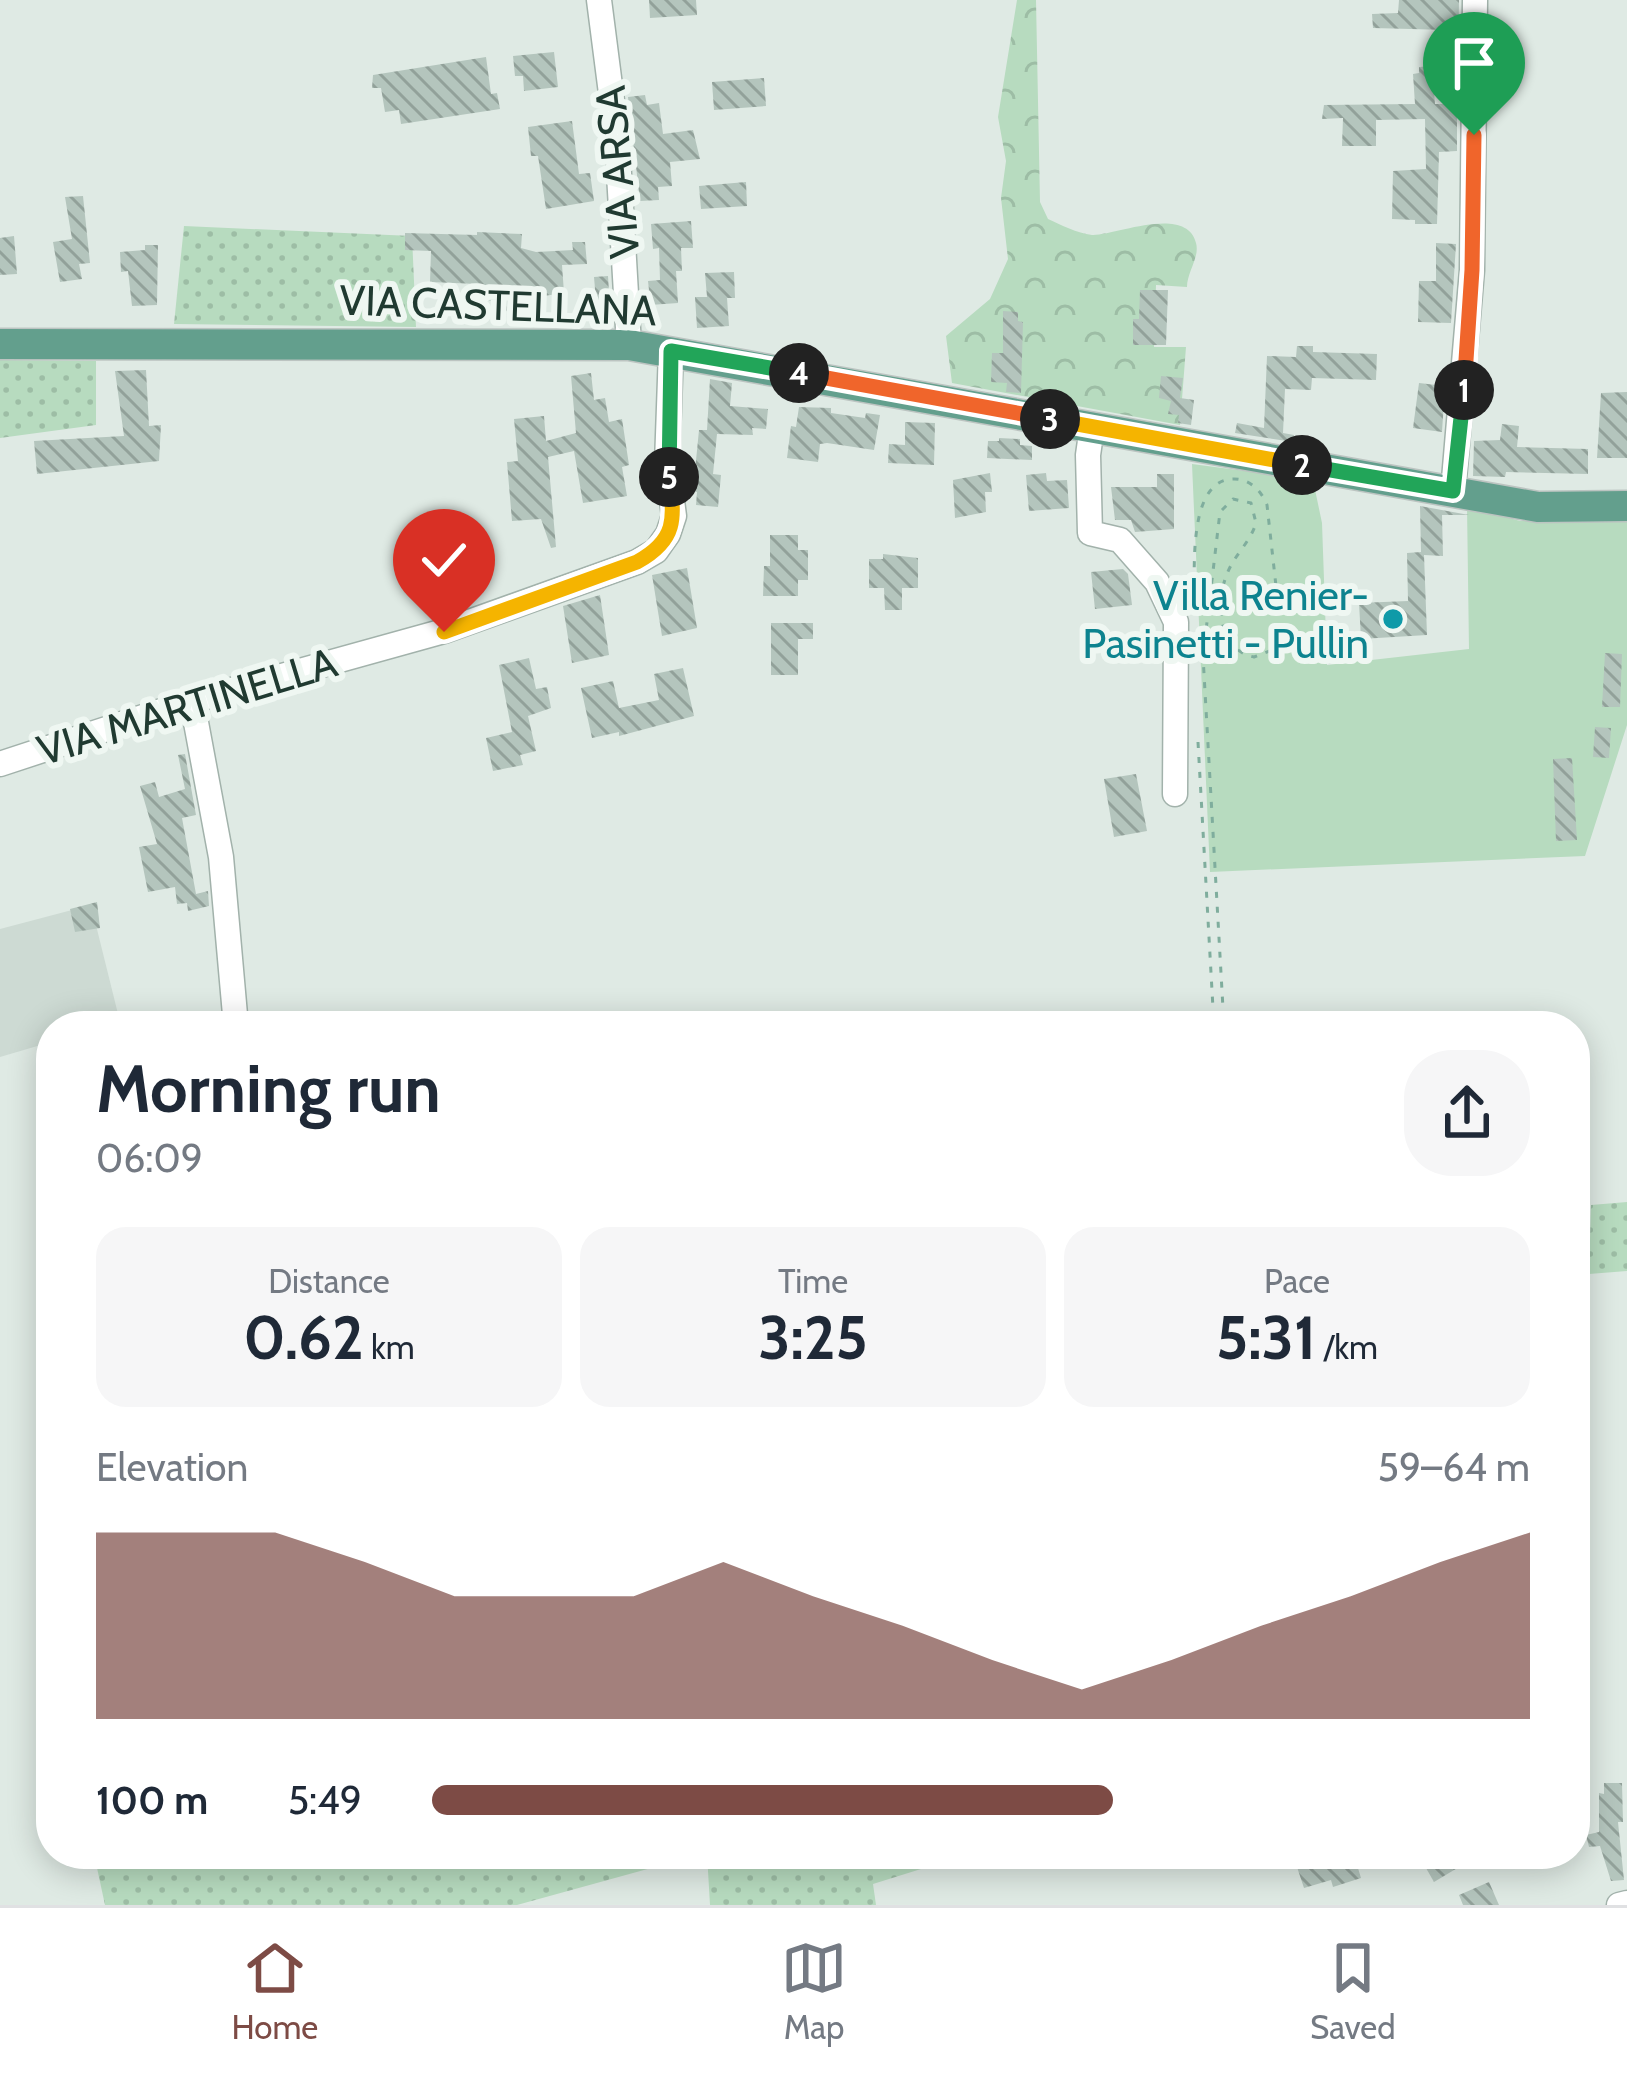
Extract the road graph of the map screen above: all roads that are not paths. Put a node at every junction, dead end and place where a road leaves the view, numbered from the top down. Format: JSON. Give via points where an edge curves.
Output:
{"nodes":[{"id":1,"x":599,"y":0,"type":"edge"},
{"id":2,"x":1475,"y":0,"type":"edge"},
{"id":3,"x":0,"y":344,"type":"edge"},
{"id":4,"x":628,"y":345,"type":"junction"},
{"id":5,"x":671,"y":351,"type":"junction"},
{"id":6,"x":1092,"y":427,"type":"junction"},
{"id":7,"x":1453,"y":491,"type":"junction"},
{"id":8,"x":1627,"y":506,"type":"edge"},
{"id":9,"x":192,"y":701,"type":"junction"},
{"id":10,"x":0,"y":764,"type":"edge"},
{"id":11,"x":1175,"y":794,"type":"dead end"},
{"id":12,"x":235,"y":1011,"type":"edge"}],
"edges":[{"from":1,"to":4,"type":"street","name":"VIA ARSA","via":[[617,140]]},
{"from":2,"to":7,"type":"street","via":[[1472,270]]},
{"from":3,"to":4,"type":"main road","name":"VIA CASTELLANA"},
{"from":4,"to":5,"type":"main road","name":"VIA CASTELLANA"},
{"from":5,"to":6,"type":"main road","name":"VIA CASTELLANA"},
{"from":5,"to":9,"type":"street","name":"VIA MARTINELLA","via":[[667,463],[674,515],[656,551],[444,632]]},
{"from":6,"to":7,"type":"main road","name":"VIA CASTELLANA"},
{"from":6,"to":11,"type":"street","via":[[1090,533],[1120,540],[1157,582],[1176,622]]},
{"from":7,"to":8,"type":"main road","name":"VIA CASTELLANA","via":[[1538,506]]},
{"from":9,"to":10,"type":"street","name":"VIA MARTINELLA"},
{"from":9,"to":12,"type":"street","via":[[221,856]]}]}
